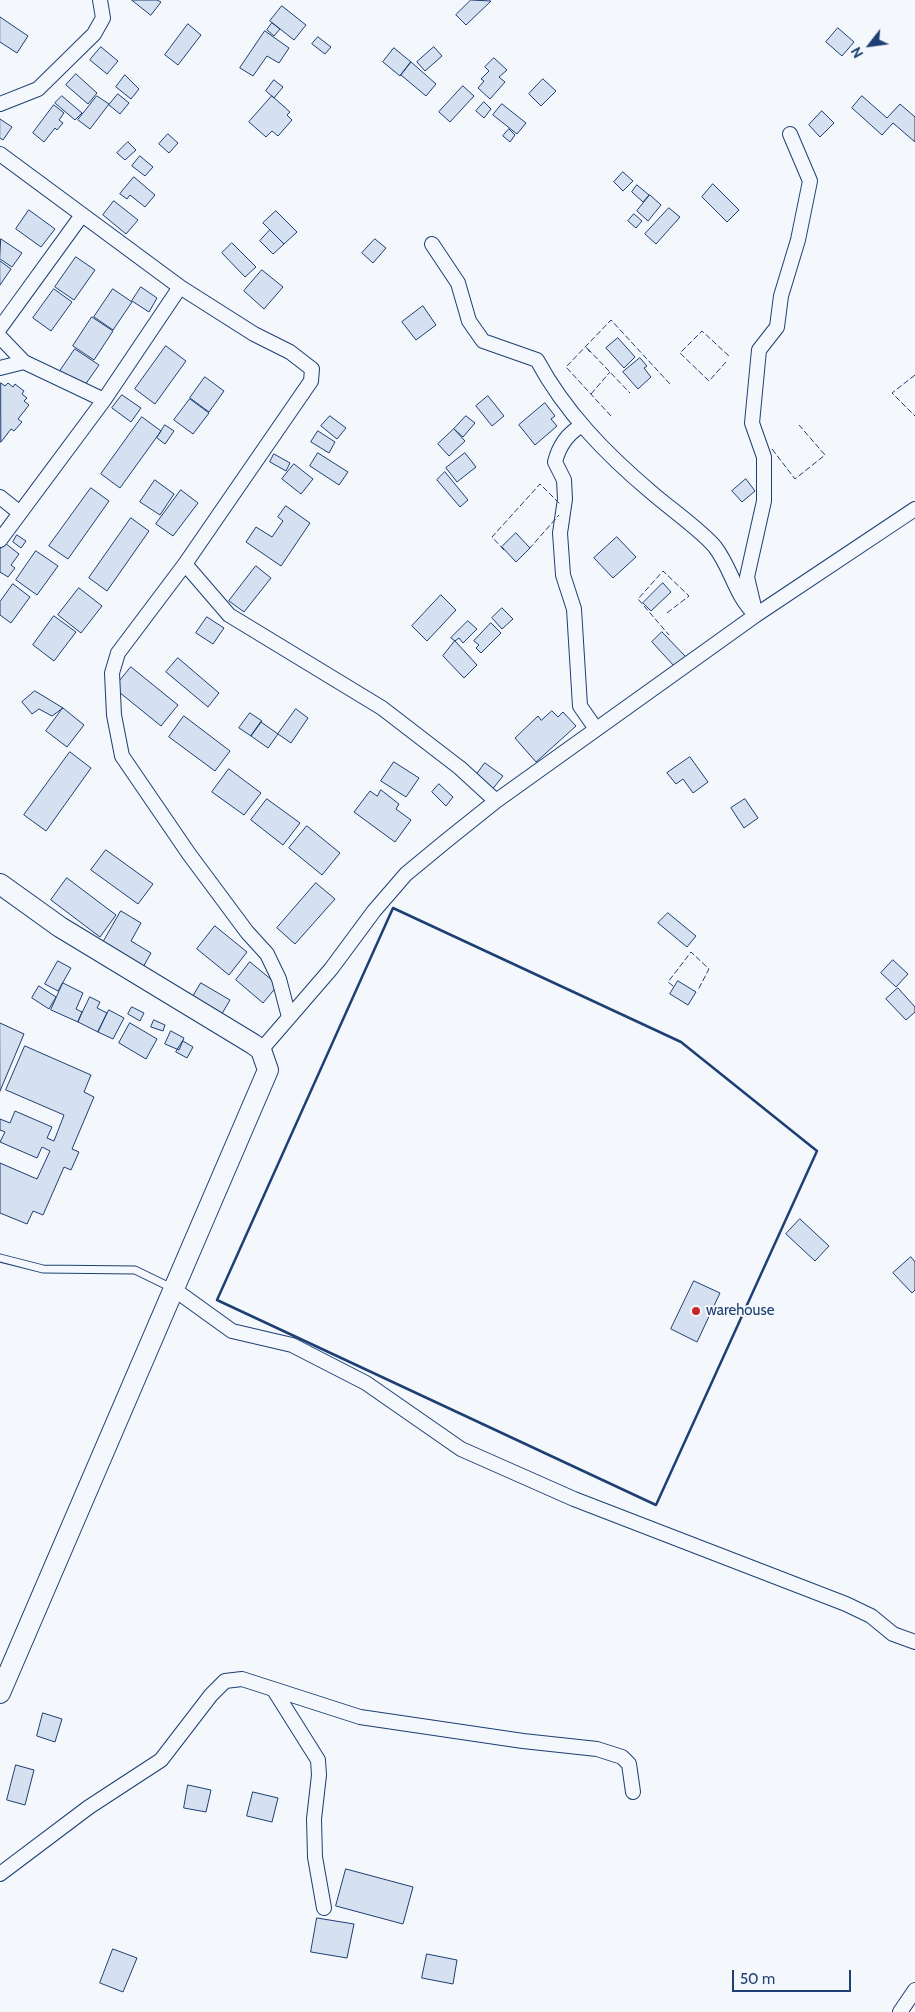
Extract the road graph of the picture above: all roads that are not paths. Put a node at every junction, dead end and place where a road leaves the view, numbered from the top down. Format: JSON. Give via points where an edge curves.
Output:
{"nodes":[{"id":1,"x":100,"y":0,"type":"edge"},
{"id":2,"x":0,"y":104,"type":"edge"},
{"id":3,"x":790,"y":134,"type":"dead end"},
{"id":4,"x":0,"y":154,"type":"edge"},
{"id":5,"x":82,"y":215,"type":"junction"},
{"id":6,"x":432,"y":244,"type":"dead end"},
{"id":7,"x":180,"y":287,"type":"junction"},
{"id":8,"x":0,"y":328,"type":"edge"},
{"id":9,"x":0,"y":337,"type":"edge"},
{"id":10,"x":24,"y":362,"type":"junction"},
{"id":11,"x":0,"y":368,"type":"edge"},
{"id":12,"x":104,"y":400,"type":"junction"},
{"id":13,"x":581,"y":426,"type":"junction"},
{"id":14,"x":0,"y":498,"type":"edge"},
{"id":15,"x":915,"y":509,"type":"edge"},
{"id":16,"x":20,"y":513,"type":"junction"},
{"id":17,"x":0,"y":540,"type":"edge"},
{"id":18,"x":185,"y":564,"type":"junction"},
{"id":19,"x":756,"y":615,"type":"junction"},
{"id":20,"x":596,"y":729,"type":"junction"},
{"id":21,"x":496,"y":801,"type":"junction"},
{"id":22,"x":0,"y":884,"type":"edge"},
{"id":23,"x":289,"y":1017,"type":"junction"},
{"id":24,"x":261,"y":1050,"type":"junction"},
{"id":25,"x":0,"y":1258,"type":"edge"},
{"id":26,"x":176,"y":1290,"type":"junction"},
{"id":27,"x":915,"y":1642,"type":"edge"},
{"id":28,"x":274,"y":1690,"type":"junction"},
{"id":29,"x":0,"y":1693,"type":"edge"},
{"id":30,"x":633,"y":1792,"type":"dead end"},
{"id":31,"x":0,"y":1874,"type":"edge"},
{"id":32,"x":324,"y":1908,"type":"dead end"},
{"id":33,"x":915,"y":1990,"type":"edge"},
{"id":34,"x":900,"y":2012,"type":"edge"}],
"edges":[{"from":1,"to":2,"type":"street","via":[[103,18],[94,34],[38,88]]},
{"from":3,"to":19,"type":"street","via":[[810,181],[776,327],[759,350],[752,422],[764,457],[764,501],[747,578]]},
{"from":4,"to":5,"type":"street"},
{"from":5,"to":7,"type":"street"},
{"from":5,"to":8,"type":"street"},
{"from":6,"to":13,"type":"street","via":[[458,283],[469,321],[483,342],[537,360]]},
{"from":7,"to":12,"type":"street"},
{"from":7,"to":18,"type":"street","via":[[254,334],[290,352],[312,369],[311,382]]},
{"from":9,"to":10,"type":"street"},
{"from":10,"to":11,"type":"street"},
{"from":10,"to":12,"type":"street"},
{"from":12,"to":16,"type":"street"},
{"from":13,"to":19,"type":"street","via":[[639,482],[714,546],[743,603]]},
{"from":13,"to":20,"type":"street","via":[[571,432],[558,450],[555,462],[564,480],[560,532],[563,575],[574,609],[580,706]]},
{"from":14,"to":16,"type":"street"},
{"from":15,"to":19,"type":"street"},
{"from":16,"to":17,"type":"street"},
{"from":18,"to":21,"type":"street","via":[[229,615],[382,708],[460,768]]},
{"from":18,"to":23,"type":"street","via":[[118,653],[112,673],[114,716],[122,756],[189,854],[267,954],[279,979]]},
{"from":19,"to":20,"type":"street"},
{"from":20,"to":21,"type":"street"},
{"from":21,"to":23,"type":"street","via":[[406,874]]},
{"from":22,"to":24,"type":"street","via":[[60,927]]},
{"from":23,"to":24,"type":"street"},
{"from":24,"to":26,"type":"street","via":[[268,1070]]},
{"from":25,"to":26,"type":"lane","via":[[43,1269],[135,1270]]},
{"from":26,"to":27,"type":"street","via":[[232,1331],[292,1345],[366,1383],[461,1449],[574,1498],[846,1604],[871,1616],[893,1634]]},
{"from":26,"to":29,"type":"street"},
{"from":28,"to":30,"type":"street","via":[[360,1717],[523,1741],[597,1748],[622,1757],[629,1764]]},
{"from":28,"to":31,"type":"street","via":[[242,1679],[225,1681],[161,1760],[90,1807]]},
{"from":28,"to":32,"type":"street","via":[[318,1760],[314,1819]]},
{"from":33,"to":34,"type":"street"}]}
